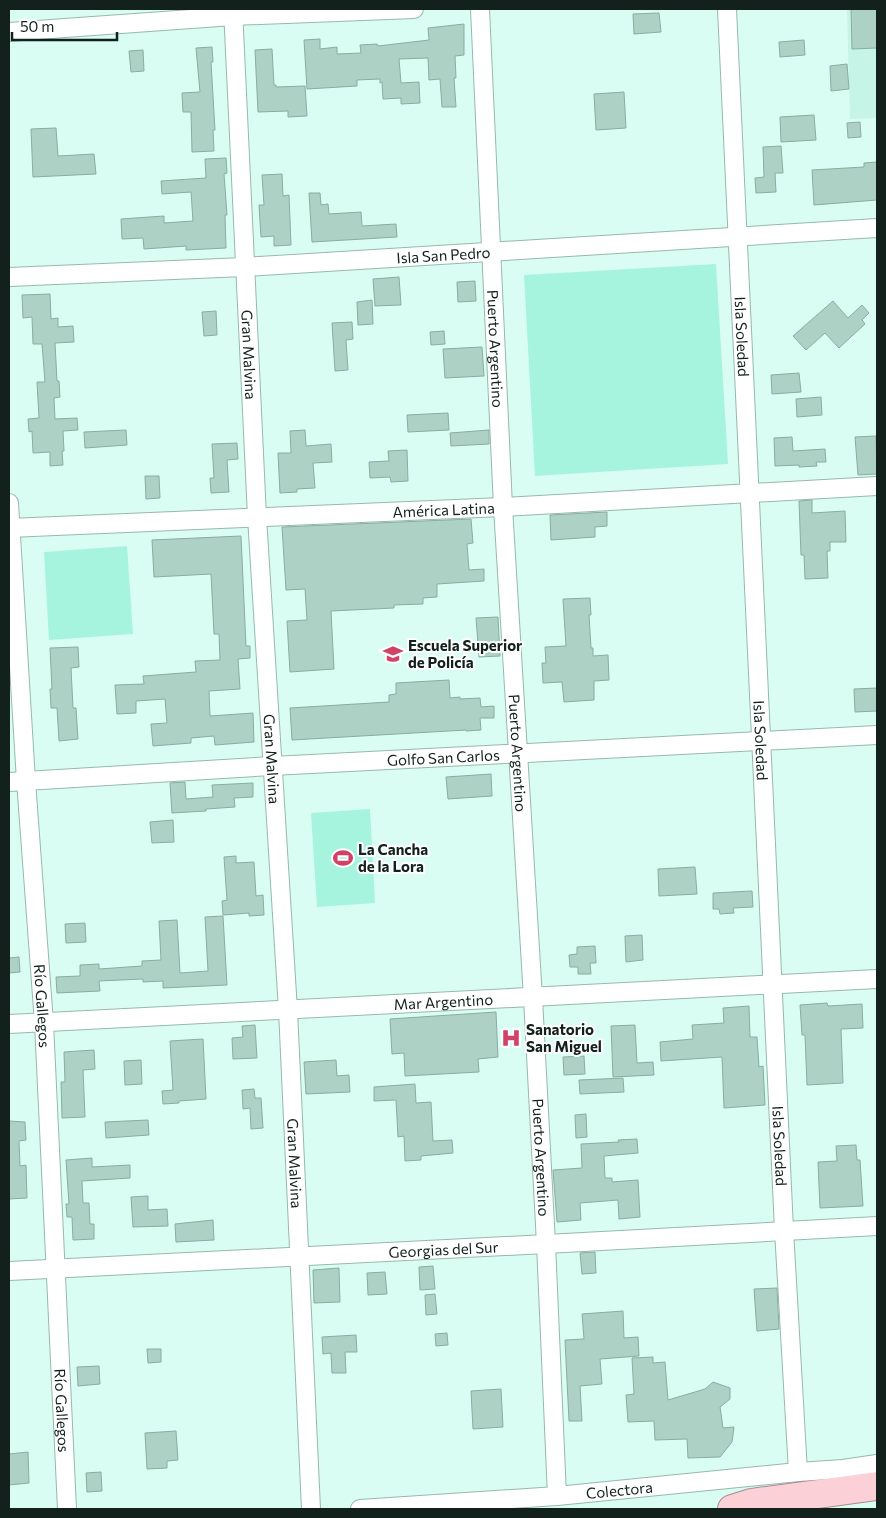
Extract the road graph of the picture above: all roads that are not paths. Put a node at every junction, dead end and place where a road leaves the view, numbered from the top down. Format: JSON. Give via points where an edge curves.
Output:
{"nodes":[{"id":1,"x":414,"y":9,"type":"edge"},
{"id":2,"x":480,"y":9,"type":"edge"},
{"id":3,"x":728,"y":9,"type":"edge"},
{"id":4,"x":233,"y":12,"type":"edge"},
{"id":5,"x":9,"y":32,"type":"edge"},
{"id":6,"x":877,"y":228,"type":"edge"},
{"id":7,"x":738,"y":237,"type":"junction"},
{"id":8,"x":492,"y":252,"type":"junction"},
{"id":9,"x":244,"y":267,"type":"junction"},
{"id":10,"x":9,"y":277,"type":"edge"},
{"id":11,"x":877,"y":486,"type":"edge"},
{"id":12,"x":750,"y":492,"type":"junction"},
{"id":13,"x":9,"y":503,"type":"edge"},
{"id":14,"x":504,"y":507,"type":"junction"},
{"id":15,"x":257,"y":517,"type":"junction"},
{"id":16,"x":9,"y":527,"type":"edge"},
{"id":17,"x":877,"y":735,"type":"edge"},
{"id":18,"x":761,"y":742,"type":"junction"},
{"id":19,"x":519,"y":752,"type":"junction"},
{"id":20,"x":272,"y":766,"type":"junction"},
{"id":21,"x":26,"y":781,"type":"junction"},
{"id":22,"x":9,"y":782,"type":"edge"},
{"id":23,"x":877,"y":978,"type":"edge"},
{"id":24,"x":773,"y":984,"type":"junction"},
{"id":25,"x":533,"y":998,"type":"junction"},
{"id":26,"x":288,"y":1010,"type":"junction"},
{"id":27,"x":44,"y":1023,"type":"junction"},
{"id":28,"x":9,"y":1024,"type":"edge"},
{"id":29,"x":877,"y":1226,"type":"edge"},
{"id":30,"x":784,"y":1230,"type":"junction"},
{"id":31,"x":546,"y":1244,"type":"junction"},
{"id":32,"x":299,"y":1256,"type":"junction"},
{"id":33,"x":56,"y":1269,"type":"junction"},
{"id":34,"x":9,"y":1271,"type":"edge"},
{"id":35,"x":877,"y":1464,"type":"edge"},
{"id":36,"x":798,"y":1472,"type":"junction"},
{"id":37,"x":877,"y":1486,"type":"edge"},
{"id":38,"x":557,"y":1496,"type":"junction"},
{"id":39,"x":877,"y":1506,"type":"edge"},
{"id":40,"x":67,"y":1509,"type":"edge"},
{"id":41,"x":311,"y":1509,"type":"edge"},
{"id":42,"x":360,"y":1509,"type":"edge"},
{"id":43,"x":732,"y":1509,"type":"edge"},
{"id":44,"x":838,"y":1509,"type":"edge"}],
"edges":[{"from":1,"to":4,"type":"street"},
{"from":2,"to":8,"type":"street","name":"Puerto Argentino"},
{"from":3,"to":7,"type":"street","name":"Isla Soledad"},
{"from":4,"to":5,"type":"street"},
{"from":4,"to":9,"type":"street","name":"Gran Malvina"},
{"from":6,"to":7,"type":"street","name":"Isla San Pedro"},
{"from":7,"to":8,"type":"street","name":"Isla San Pedro"},
{"from":7,"to":12,"type":"street","name":"Isla Soledad"},
{"from":8,"to":9,"type":"street","name":"Isla San Pedro"},
{"from":8,"to":14,"type":"street","name":"Puerto Argentino"},
{"from":9,"to":10,"type":"street","name":"Isla San Pedro"},
{"from":9,"to":15,"type":"street","name":"Gran Malvina"},
{"from":11,"to":12,"type":"street","name":"América Latina"},
{"from":12,"to":14,"type":"street","name":"América Latina"},
{"from":12,"to":18,"type":"street","name":"Isla Soledad"},
{"from":13,"to":16,"type":"street","name":"Río Gallegos"},
{"from":14,"to":15,"type":"street","name":"América Latina"},
{"from":14,"to":19,"type":"street","name":"Puerto Argentino"},
{"from":15,"to":16,"type":"street","name":"América Latina"},
{"from":15,"to":20,"type":"street","name":"Gran Malvina"},
{"from":16,"to":21,"type":"street","name":"Río Gallegos"},
{"from":17,"to":18,"type":"street","name":"Golfo San Carlos"},
{"from":18,"to":19,"type":"street","name":"Golfo San Carlos"},
{"from":18,"to":24,"type":"street","name":"Isla Soledad"},
{"from":19,"to":20,"type":"street","name":"Golfo San Carlos"},
{"from":19,"to":25,"type":"street","name":"Puerto Argentino"},
{"from":20,"to":21,"type":"street","name":"Golfo San Carlos"},
{"from":20,"to":26,"type":"street","name":"Gran Malvina"},
{"from":21,"to":22,"type":"street","name":"Golfo San Carlos"},
{"from":21,"to":27,"type":"street","name":"Río Gallegos"},
{"from":23,"to":24,"type":"street","name":"Mar Argentino"},
{"from":24,"to":25,"type":"street","name":"Mar Argentino"},
{"from":24,"to":30,"type":"street","name":"Isla Soledad"},
{"from":25,"to":26,"type":"street","name":"Mar Argentino"},
{"from":25,"to":31,"type":"street","name":"Puerto Argentino"},
{"from":26,"to":27,"type":"street","name":"Mar Argentino"},
{"from":26,"to":32,"type":"street","name":"Gran Malvina"},
{"from":27,"to":28,"type":"street","name":"Mar Argentino"},
{"from":27,"to":33,"type":"street","name":"Río Gallegos"},
{"from":29,"to":30,"type":"street","name":"Georgias del Sur"},
{"from":30,"to":31,"type":"street","name":"Georgias del Sur"},
{"from":30,"to":36,"type":"street","name":"Isla Soledad"},
{"from":31,"to":32,"type":"street","name":"Georgias del Sur"},
{"from":31,"to":38,"type":"street","name":"Puerto Argentino"},
{"from":32,"to":33,"type":"street","name":"Georgias del Sur"},
{"from":32,"to":41,"type":"street","name":"Gran Malvina"},
{"from":33,"to":34,"type":"street","name":"Georgias del Sur"},
{"from":33,"to":40,"type":"street","name":"Río Gallegos"},
{"from":35,"to":36,"type":"street","name":"Colectora"},
{"from":36,"to":38,"type":"street","name":"Colectora"},
{"from":37,"to":43,"type":"highway","via":[[751,1503]]},
{"from":38,"to":42,"type":"street","name":"Colectora"},
{"from":39,"to":44,"type":"highway"}]}
